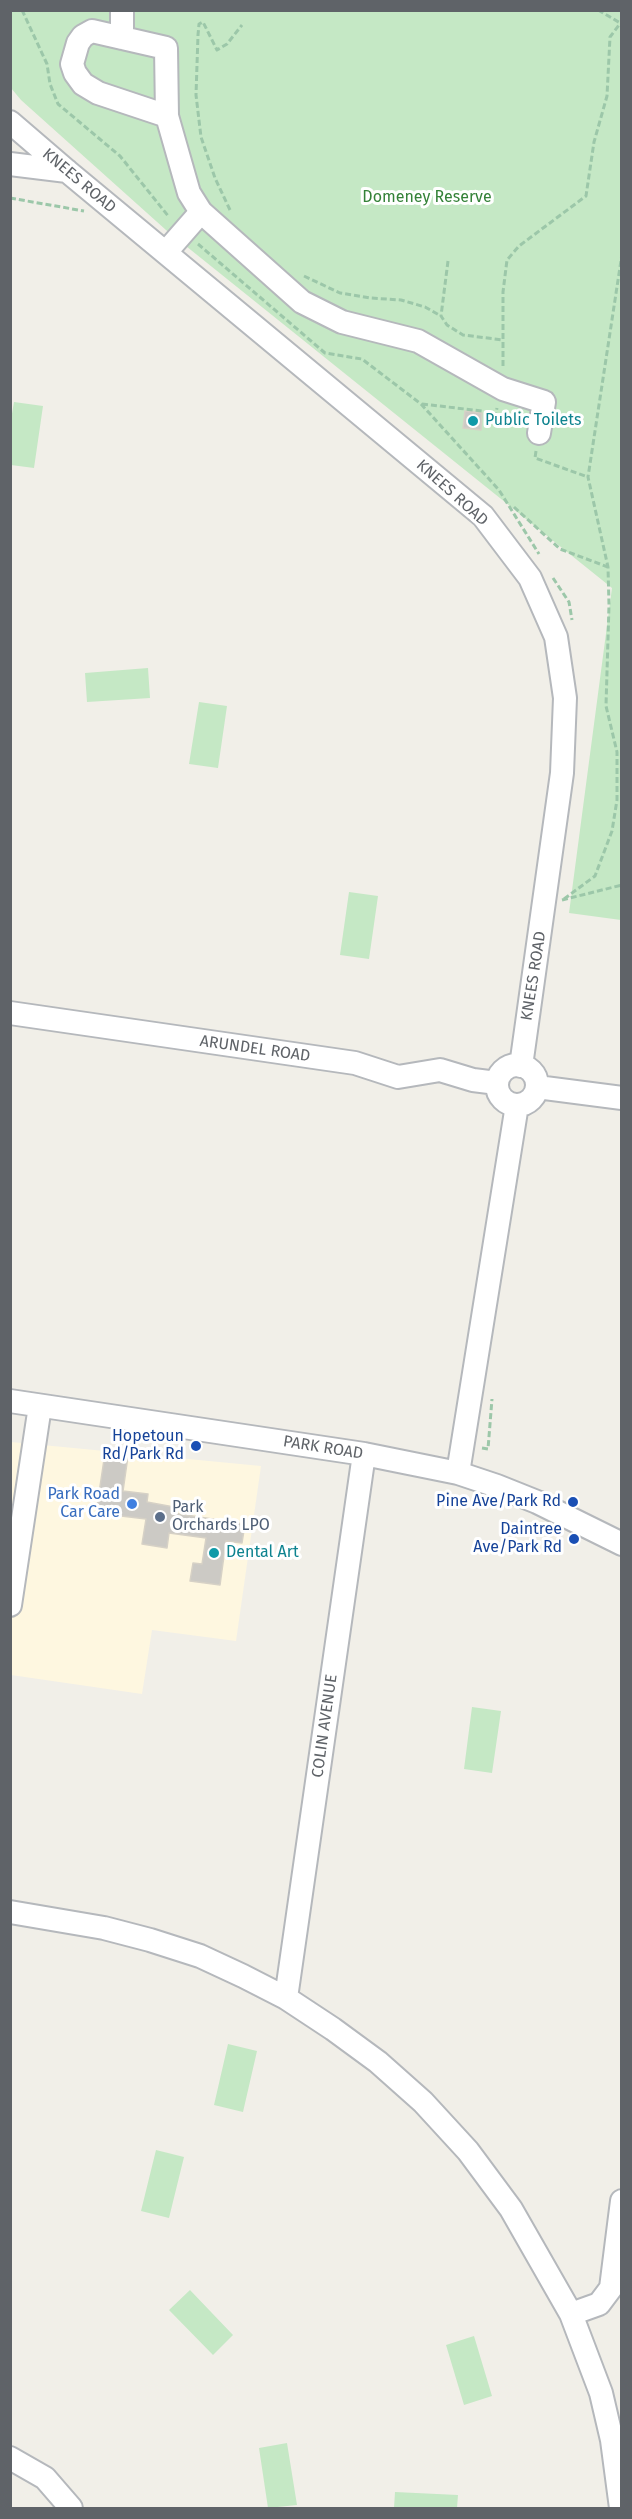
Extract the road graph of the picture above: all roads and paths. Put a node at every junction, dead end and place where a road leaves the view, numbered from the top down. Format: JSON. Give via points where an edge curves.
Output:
{"nodes":[{"id":1,"x":22,"y":10,"type":"edge"},
{"id":2,"x":122,"y":10,"type":"edge"},
{"id":3,"x":598,"y":10,"type":"edge"},
{"id":4,"x":620,"y":24,"type":"edge"},
{"id":5,"x":242,"y":25,"type":"dead end"},
{"id":6,"x":122,"y":38,"type":"junction"},
{"id":7,"x":168,"y":116,"type":"junction"},
{"id":8,"x":10,"y":122,"type":"edge"},
{"id":9,"x":10,"y":164,"type":"edge"},
{"id":10,"x":67,"y":171,"type":"junction"},
{"id":11,"x":201,"y":212,"type":"junction"},
{"id":12,"x":235,"y":218,"type":"dead end"},
{"id":13,"x":184,"y":232,"type":"junction"},
{"id":14,"x":166,"y":252,"type":"junction"},
{"id":15,"x":621,"y":254,"type":"edge"},
{"id":16,"x":448,"y":261,"type":"dead end"},
{"id":17,"x":296,"y":271,"type":"dead end"},
{"id":18,"x":441,"y":316,"type":"junction"},
{"id":19,"x":503,"y":340,"type":"junction"},
{"id":20,"x":502,"y":389,"type":"junction"},
{"id":21,"x":421,"y":404,"type":"junction"},
{"id":22,"x":539,"y":433,"type":"joint"},
{"id":23,"x":588,"y":477,"type":"junction"},
{"id":24,"x":514,"y":507,"type":"dead end"},
{"id":25,"x":543,"y":561,"type":"dead end"},
{"id":26,"x":608,"y":567,"type":"junction"},
{"id":27,"x":550,"y":571,"type":"dead end"},
{"id":28,"x":573,"y":625,"type":"dead end"},
{"id":29,"x":621,"y":885,"type":"edge"},
{"id":30,"x":559,"y":900,"type":"junction"},
{"id":31,"x":10,"y":1013,"type":"edge"},
{"id":32,"x":521,"y":1066,"type":"junction"},
{"id":33,"x":497,"y":1083,"type":"junction"},
{"id":34,"x":537,"y":1087,"type":"junction"},
{"id":35,"x":621,"y":1098,"type":"edge"},
{"id":36,"x":517,"y":1105,"type":"junction"},
{"id":37,"x":493,"y":1392,"type":"dead end"},
{"id":38,"x":20,"y":1405,"type":"edge"},
{"id":39,"x":463,"y":1445,"type":"junction"},
{"id":40,"x":364,"y":1454,"type":"junction"},
{"id":41,"x":458,"y":1473,"type":"junction"},
{"id":42,"x":621,"y":1544,"type":"edge"},
{"id":43,"x":15,"y":1547,"type":"edge"},
{"id":44,"x":10,"y":1605,"type":"edge"},
{"id":45,"x":10,"y":1912,"type":"edge"},
{"id":46,"x":286,"y":1998,"type":"junction"},
{"id":47,"x":621,"y":2201,"type":"edge"},
{"id":48,"x":571,"y":2314,"type":"junction"},
{"id":49,"x":10,"y":2458,"type":"edge"},
{"id":50,"x":71,"y":2508,"type":"edge"},
{"id":51,"x":621,"y":2508,"type":"edge"}],
"edges":[{"from":1,"to":13,"type":"path","via":[[47,64],[58,104],[120,156]]},
{"from":2,"to":6,"type":"street"},
{"from":3,"to":4,"type":"path"},
{"from":4,"to":19,"type":"path","via":[[610,37],[607,96],[594,142],[586,196],[519,246],[507,260],[502,292]]},
{"from":5,"to":12,"type":"path","via":[[217,50],[203,22],[198,35],[196,95],[201,137]]},
{"from":6,"to":7,"type":"street","via":[[166,48]]},
{"from":6,"to":7,"type":"street","via":[[92,31],[83,36],[74,53],[75,73],[83,84],[98,93]]},
{"from":7,"to":11,"type":"street","via":[[189,193]]},
{"from":8,"to":10,"type":"street","name":"KNEES ROAD"},
{"from":9,"to":10,"type":"street"},
{"from":10,"to":14,"type":"street","name":"KNEES ROAD"},
{"from":11,"to":13,"type":"street"},
{"from":11,"to":20,"type":"street","via":[[302,302],[342,322],[418,341]]},
{"from":13,"to":14,"type":"street"},
{"from":13,"to":21,"type":"path","via":[[325,353],[362,359]]},
{"from":14,"to":30,"type":"street","name":"KNEES ROAD","via":[[483,516],[530,578],[556,637],[565,698]]},
{"from":15,"to":23,"type":"path"},
{"from":16,"to":18,"type":"path"},
{"from":17,"to":18,"type":"path","via":[[340,293],[401,300]]},
{"from":18,"to":19,"type":"path","via":[[463,335]]},
{"from":19,"to":20,"type":"path"},
{"from":20,"to":21,"type":"path","via":[[495,416]]},
{"from":20,"to":22,"type":"street","via":[[544,402]]},
{"from":21,"to":25,"type":"path","via":[[499,490]]},
{"from":22,"to":23,"type":"path","via":[[535,458]]},
{"from":23,"to":26,"type":"path"},
{"from":24,"to":26,"type":"path","via":[[560,549]]},
{"from":26,"to":30,"type":"path","via":[[606,705],[617,752],[617,800],[612,831],[596,876]]},
{"from":27,"to":28,"type":"path","via":[[569,602]]},
{"from":29,"to":30,"type":"path"},
{"from":30,"to":32,"type":"street","name":"KNEES ROAD"},
{"from":31,"to":33,"type":"street","name":"ARUNDEL ROAD","via":[[356,1063],[398,1077],[440,1070]]},
{"from":32,"to":33,"type":"street","via":[[508,1068]]},
{"from":32,"to":34,"type":"street","via":[[531,1071]]},
{"from":33,"to":36,"type":"street","via":[[500,1096]]},
{"from":34,"to":35,"type":"street"},
{"from":34,"to":36,"type":"street","via":[[533,1098]]},
{"from":36,"to":39,"type":"street"},
{"from":37,"to":39,"type":"path","via":[[488,1449]]},
{"from":38,"to":40,"type":"street","name":"PARK ROAD"},
{"from":38,"to":43,"type":"street"},
{"from":39,"to":41,"type":"street"},
{"from":40,"to":41,"type":"street","name":"PARK ROAD"},
{"from":40,"to":46,"type":"street","name":"COLIN AVENUE"},
{"from":41,"to":42,"type":"street","name":"PARK ROAD","via":[[537,1502]]},
{"from":43,"to":44,"type":"street"},
{"from":45,"to":46,"type":"street","via":[[150,1940],[200,1956]]},
{"from":46,"to":48,"type":"street","via":[[378,2062],[423,2102],[468,2151],[511,2210]]},
{"from":47,"to":48,"type":"street","via":[[611,2288],[599,2304]]},
{"from":48,"to":51,"type":"street","via":[[601,2393]]},
{"from":49,"to":50,"type":"street","via":[[45,2478]]}]}
